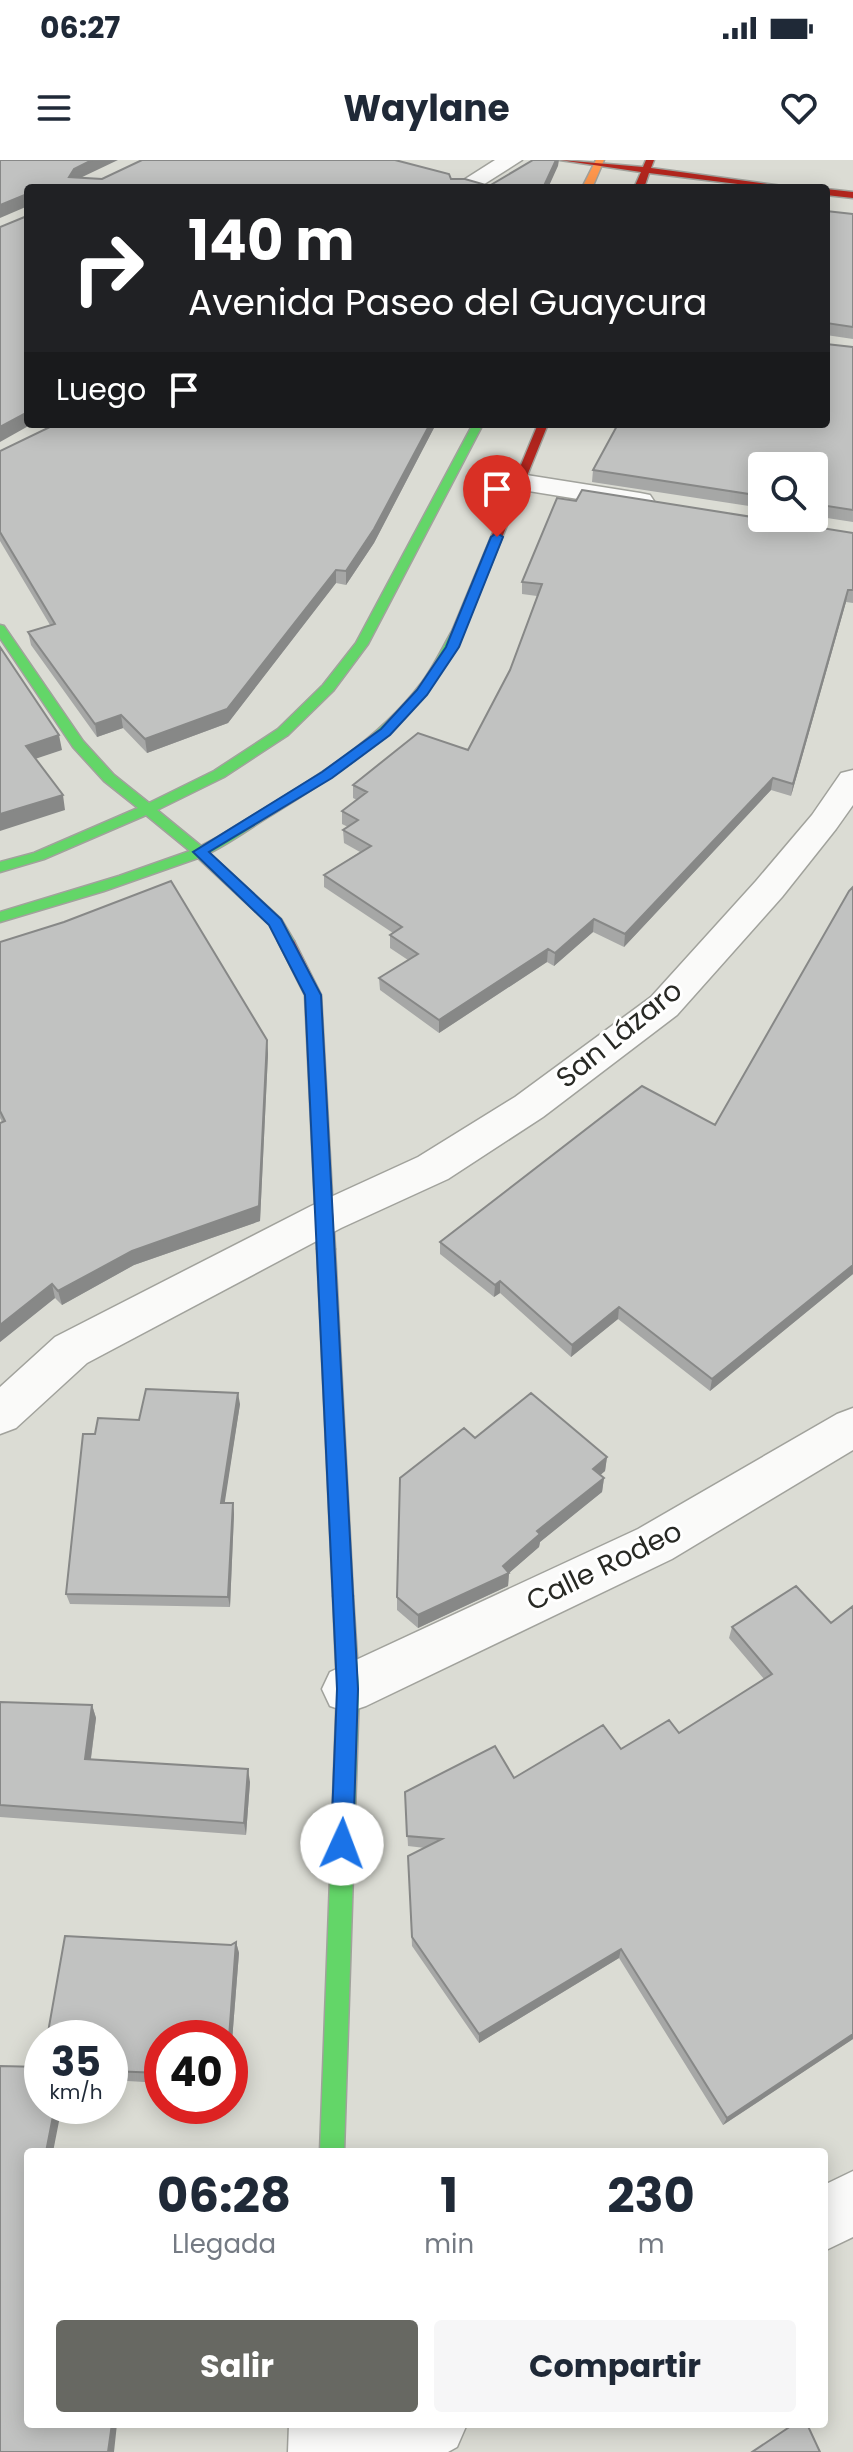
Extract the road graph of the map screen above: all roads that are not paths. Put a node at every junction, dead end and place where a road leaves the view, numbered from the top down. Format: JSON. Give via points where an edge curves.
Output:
{"nodes":[{"id":1,"x":511,"y":160,"type":"edge"},
{"id":2,"x":564,"y":160,"type":"edge"},
{"id":3,"x":599,"y":162,"type":"edge"},
{"id":4,"x":645,"y":173,"type":"edge"},
{"id":5,"x":469,"y":184,"type":"edge"},
{"id":6,"x":589,"y":184,"type":"edge"},
{"id":7,"x":753,"y":184,"type":"edge"},
{"id":8,"x":830,"y":192,"type":"edge"},
{"id":9,"x":853,"y":195,"type":"edge"},
{"id":10,"x":476,"y":428,"type":"edge"},
{"id":11,"x":541,"y":428,"type":"edge"},
{"id":12,"x":520,"y":482,"type":"junction"},
{"id":13,"x":671,"y":506,"type":"edge"},
{"id":14,"x":0,"y":629,"type":"edge"},
{"id":15,"x":853,"y":780,"type":"edge"},
{"id":16,"x":148,"y":809,"type":"junction"},
{"id":17,"x":200,"y":852,"type":"junction"},
{"id":18,"x":0,"y":867,"type":"edge"},
{"id":19,"x":0,"y":917,"type":"edge"},
{"id":20,"x":326,"y":1217,"type":"junction"},
{"id":21,"x":0,"y":1415,"type":"edge"},
{"id":22,"x":853,"y":1427,"type":"edge"},
{"id":23,"x":348,"y":1689,"type":"junction"},
{"id":24,"x":332,"y":2148,"type":"edge"},
{"id":25,"x":853,"y":2202,"type":"edge"},
{"id":26,"x":828,"y":2218,"type":"edge"},
{"id":27,"x":322,"y":2428,"type":"edge"},
{"id":28,"x":426,"y":2428,"type":"edge"},
{"id":29,"x":321,"y":2452,"type":"edge"},
{"id":30,"x":377,"y":2452,"type":"edge"}],
"edges":[{"from":1,"to":5,"type":"street"},
{"from":2,"to":3,"type":"main road"},
{"from":3,"to":4,"type":"main road"},
{"from":3,"to":6,"type":"main road"},
{"from":4,"to":7,"type":"main road"},
{"from":8,"to":9,"type":"main road"},
{"from":10,"to":16,"type":"main road","via":[[362,644],[328,688],[283,732],[219,774]]},
{"from":11,"to":12,"type":"main road"},
{"from":12,"to":13,"type":"street"},
{"from":12,"to":17,"type":"main road","via":[[452,647],[422,692],[386,732],[327,775]]},
{"from":14,"to":16,"type":"main road","via":[[78,744]]},
{"from":15,"to":20,"type":"street","name":"San Lázaro","via":[[769,889],[664,1006],[529,1107],[433,1168]]},
{"from":16,"to":17,"type":"main road"},
{"from":16,"to":18,"type":"main road"},
{"from":17,"to":19,"type":"main road"},
{"from":17,"to":20,"type":"main road","via":[[276,922],[313,995]]},
{"from":20,"to":21,"type":"street","name":"San Lázaro","via":[[71,1350]]},
{"from":20,"to":23,"type":"main road"},
{"from":22,"to":23,"type":"street","name":"Calle Rodeo","via":[[655,1544]]},
{"from":23,"to":24,"type":"main road"},
{"from":25,"to":26,"type":"street"},
{"from":27,"to":29,"type":"street"},
{"from":28,"to":30,"type":"street"}]}
